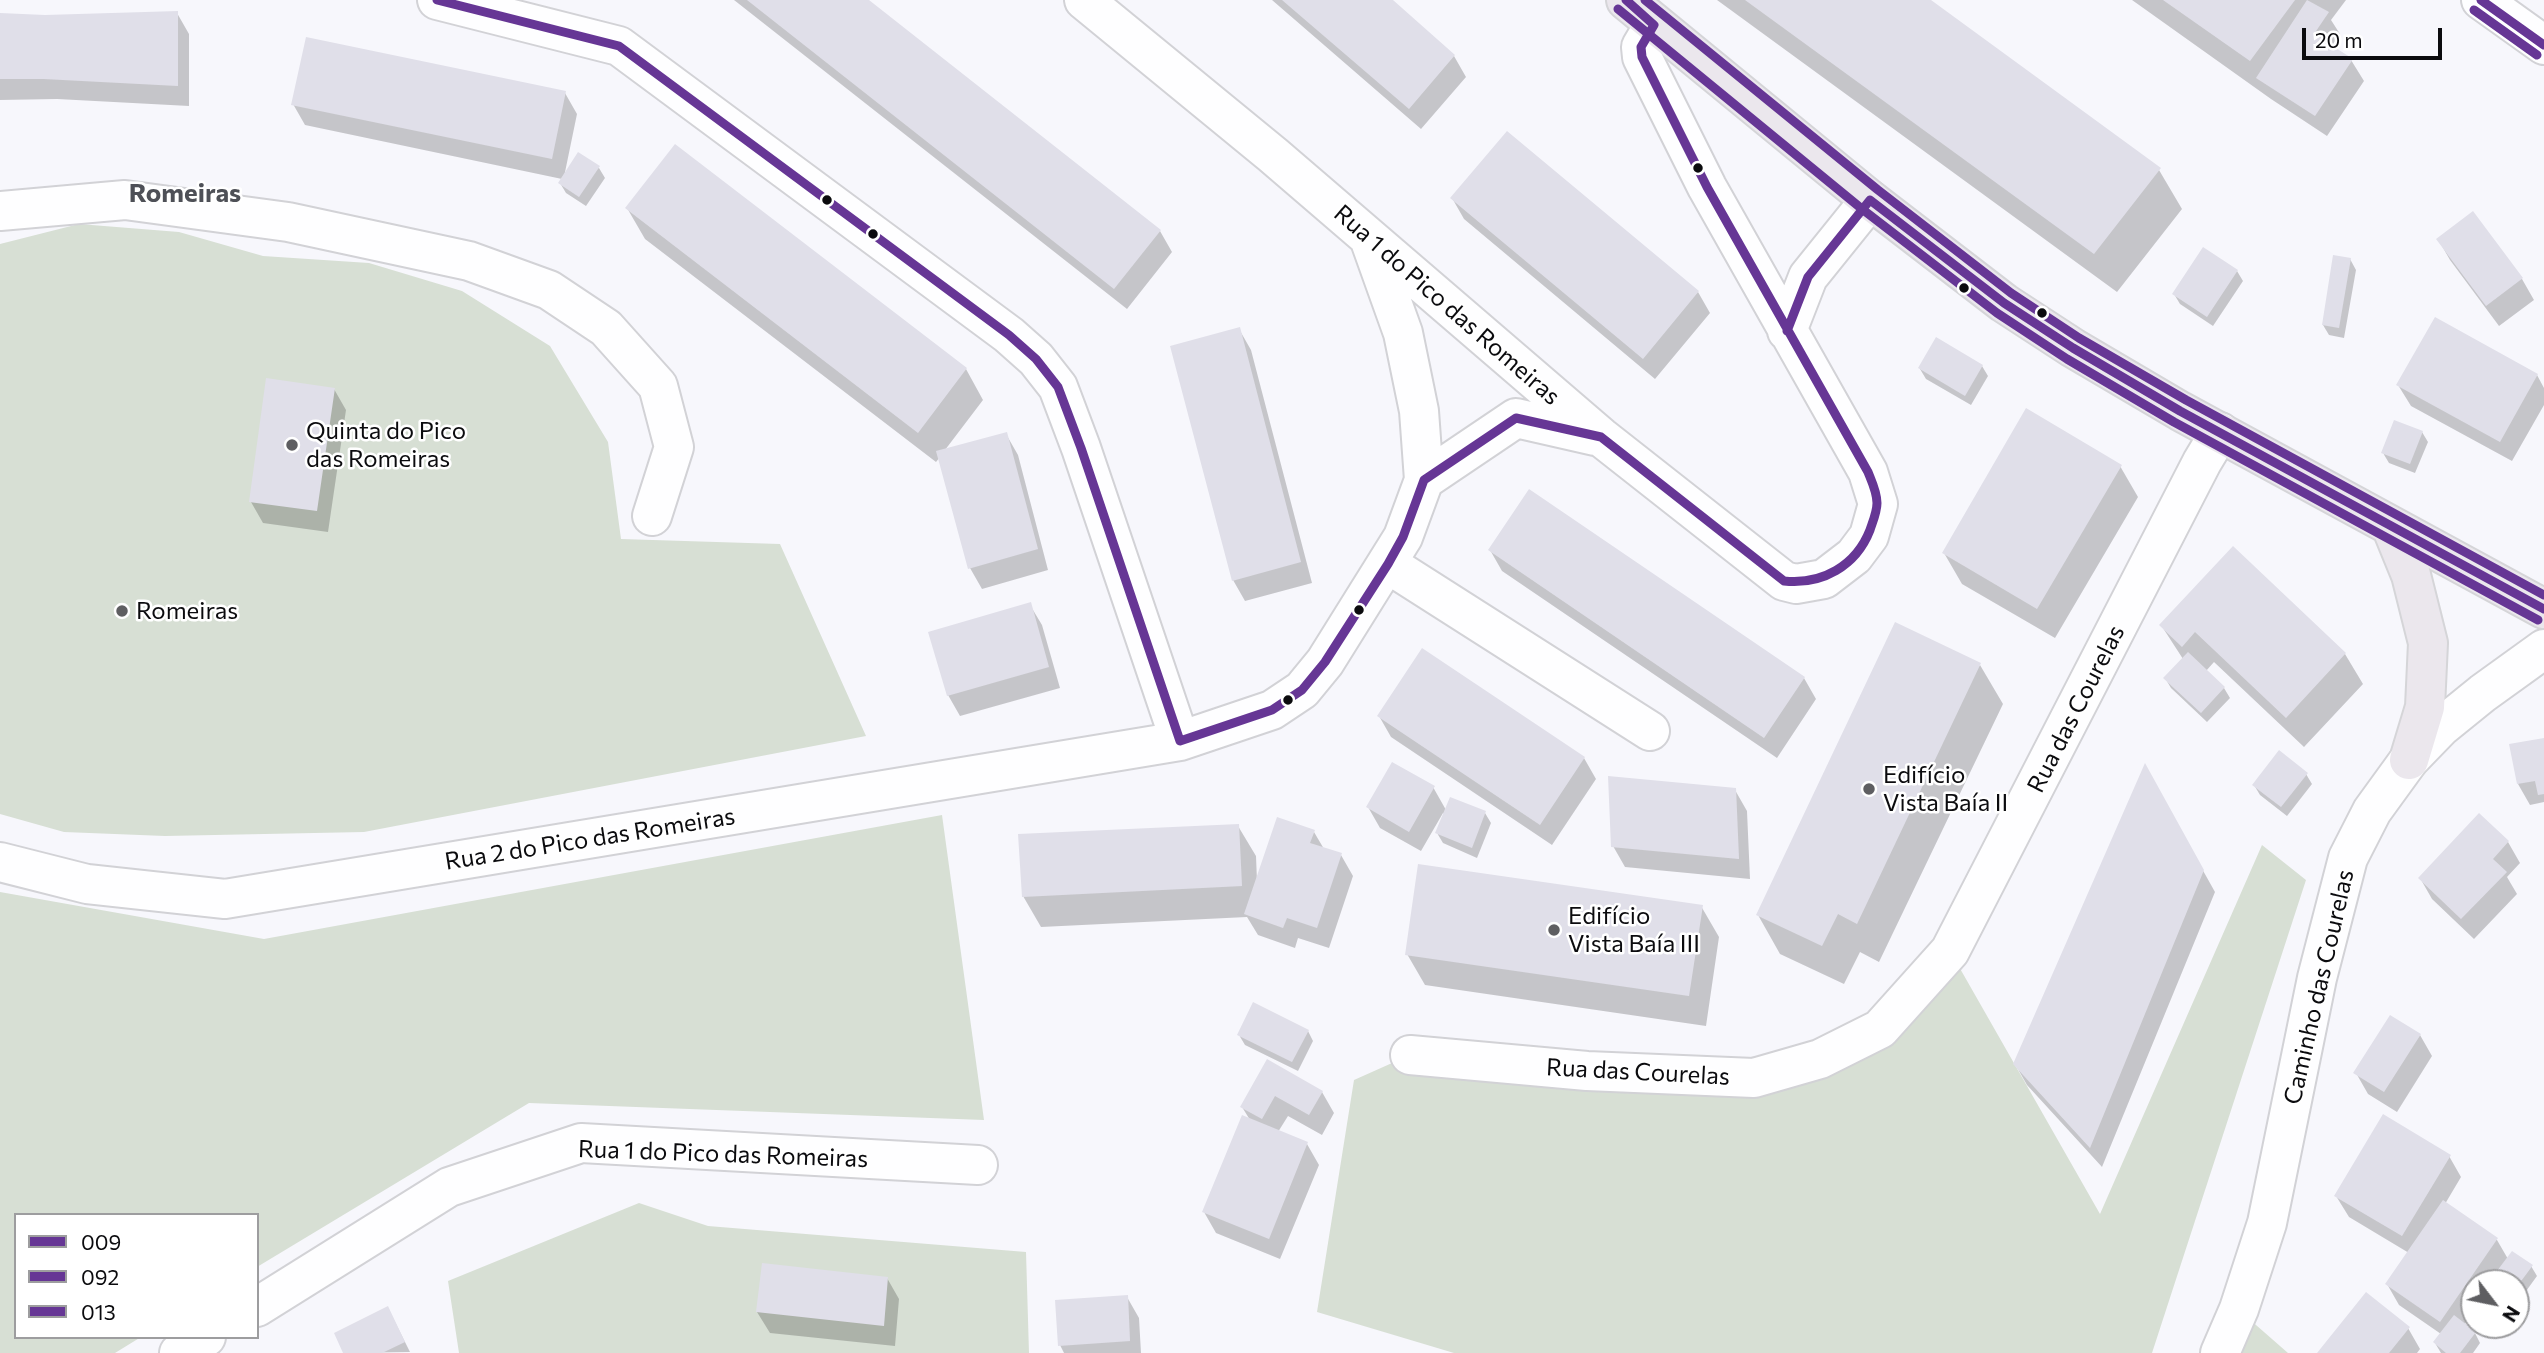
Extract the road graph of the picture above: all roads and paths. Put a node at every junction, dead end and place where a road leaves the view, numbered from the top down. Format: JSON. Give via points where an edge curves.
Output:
{"nodes":[{"id":1,"x":437,"y":0,"type":"edge"},
{"id":2,"x":1083,"y":0,"type":"edge"},
{"id":3,"x":1626,"y":0,"type":"edge"},
{"id":4,"x":2481,"y":0,"type":"edge"},
{"id":5,"x":1654,"y":24,"type":"junction"},
{"id":6,"x":2544,"y":45,"type":"edge"},
{"id":7,"x":1870,"y":200,"type":"junction"},
{"id":8,"x":0,"y":211,"type":"edge"},
{"id":9,"x":1369,"y":238,"type":"junction"},
{"id":10,"x":1787,"y":331,"type":"junction"},
{"id":11,"x":2220,"y":432,"type":"junction"},
{"id":12,"x":1601,"y":437,"type":"junction"},
{"id":13,"x":1424,"y":480,"type":"junction"},
{"id":14,"x":652,"y":516,"type":"dead end"},
{"id":15,"x":2391,"y":526,"type":"junction"},
{"id":16,"x":1388,"y":564,"type":"junction"},
{"id":17,"x":2544,"y":609,"type":"edge"},
{"id":18,"x":2544,"y":649,"type":"edge"},
{"id":19,"x":1650,"y":731,"type":"dead end"},
{"id":20,"x":1180,"y":741,"type":"junction"},
{"id":21,"x":2409,"y":760,"type":"junction"},
{"id":22,"x":0,"y":862,"type":"edge"},
{"id":23,"x":1410,"y":1055,"type":"dead end"},
{"id":24,"x":978,"y":1165,"type":"dead end"},
{"id":25,"x":259,"y":1306,"type":"edge"},
{"id":26,"x":203,"y":1339,"type":"edge"},
{"id":27,"x":179,"y":1353,"type":"edge"},
{"id":28,"x":2220,"y":1353,"type":"edge"}],
"edges":[{"from":1,"to":20,"type":"street","via":[[619,46],[1009,335],[1035,359],[1058,387]]},
{"from":2,"to":9,"type":"street","name":"Rua 1 do Pico das Romeiras"},
{"from":3,"to":5,"type":"main road"},
{"from":4,"to":6,"type":"street"},
{"from":5,"to":7,"type":"main road"},
{"from":5,"to":10,"type":"street","name":"Rua 1 do Pico das Romeiras","via":[[1641,47],[1642,57]]},
{"from":7,"to":10,"type":"street","via":[[1808,277]]},
{"from":7,"to":11,"type":"main road","via":[[2004,303]]},
{"from":8,"to":14,"type":"street","via":[[125,200],[288,222],[469,261],[550,290],[606,328],[658,386],[674,447]]},
{"from":9,"to":12,"type":"street","name":"Rua 1 do Pico das Romeiras"},
{"from":9,"to":13,"type":"street","via":[[1404,332],[1419,411]]},
{"from":10,"to":12,"type":"street","name":"Rua 1 do Pico das Romeiras","via":[[1851,438],[1878,504],[1862,546],[1824,579],[1796,584],[1784,581]]},
{"from":11,"to":15,"type":"main road"},
{"from":11,"to":23,"type":"street","name":"Rua das Courelas","via":[[1951,951],[1880,1029],[1820,1059],[1754,1078],[1587,1071]]},
{"from":12,"to":13,"type":"street","via":[[1516,418]]},
{"from":13,"to":16,"type":"street","name":"Rua 2 do Pico das Romeiras"},
{"from":15,"to":17,"type":"main road"},
{"from":15,"to":21,"type":"main road","via":[[2411,575],[2428,643],[2425,706]]},
{"from":16,"to":19,"type":"street"},
{"from":16,"to":20,"type":"street","name":"Rua 2 do Pico das Romeiras","via":[[1302,690],[1272,710]]},
{"from":18,"to":21,"type":"street","name":"Caminho das Courelas","via":[[2441,727]]},
{"from":20,"to":22,"type":"street","name":"Rua 2 do Pico das Romeiras","via":[[225,899],[87,884]]},
{"from":21,"to":28,"type":"street","name":"Caminho das Courelas","via":[[2372,811],[2348,858],[2314,992],[2267,1223]]},
{"from":24,"to":25,"type":"street","name":"Rua 1 do Pico das Romeiras","via":[[580,1143],[449,1187]]},
{"from":26,"to":27,"type":"street"}]}
